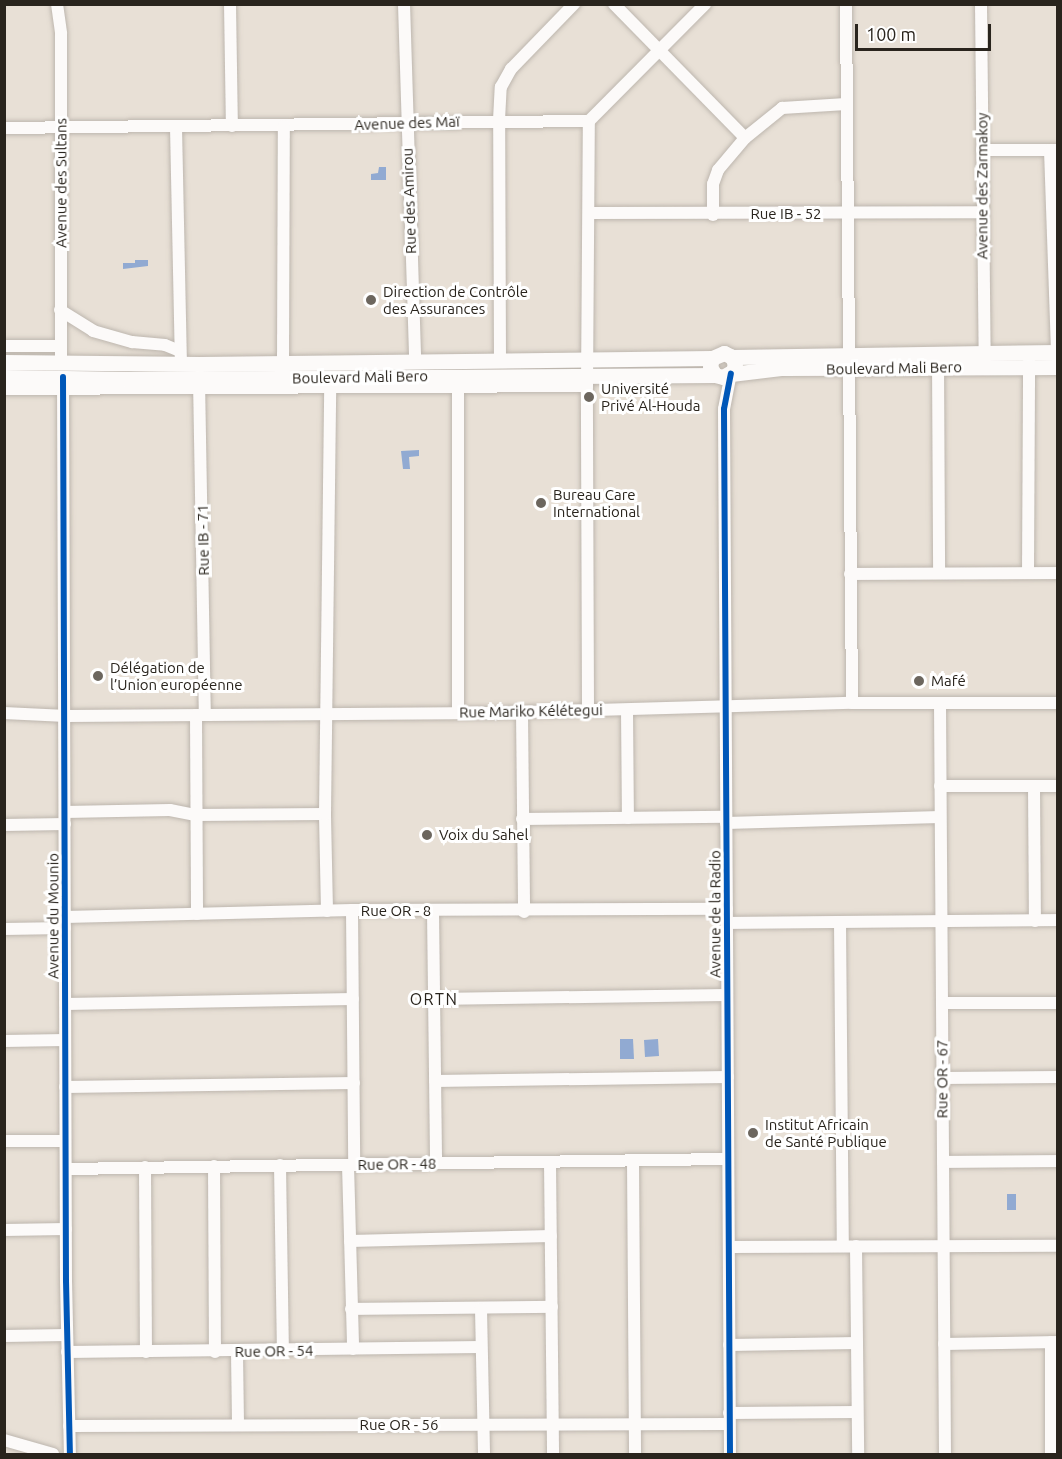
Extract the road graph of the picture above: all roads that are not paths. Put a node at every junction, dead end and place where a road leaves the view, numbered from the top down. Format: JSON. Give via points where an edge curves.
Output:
{"nodes":[{"id":1,"x":57,"y":4,"type":"edge"},
{"id":2,"x":231,"y":4,"type":"edge"},
{"id":3,"x":404,"y":4,"type":"edge"},
{"id":4,"x":574,"y":4,"type":"edge"},
{"id":5,"x":614,"y":4,"type":"edge"},
{"id":6,"x":705,"y":4,"type":"edge"},
{"id":7,"x":846,"y":4,"type":"edge"},
{"id":8,"x":981,"y":4,"type":"edge"},
{"id":9,"x":659,"y":50,"type":"junction"},
{"id":10,"x":846,"y":104,"type":"junction"},
{"id":11,"x":499,"y":120,"type":"junction"},
{"id":12,"x":590,"y":121,"type":"junction"},
{"id":13,"x":406,"y":124,"type":"junction"},
{"id":14,"x":232,"y":126,"type":"junction"},
{"id":15,"x":284,"y":126,"type":"junction"},
{"id":16,"x":61,"y":127,"type":"junction"},
{"id":17,"x":176,"y":127,"type":"junction"},
{"id":18,"x":4,"y":128,"type":"edge"},
{"id":19,"x":746,"y":138,"type":"junction"},
{"id":20,"x":982,"y":150,"type":"junction"},
{"id":21,"x":1054,"y":150,"type":"edge"},
{"id":22,"x":983,"y":212,"type":"junction"},
{"id":23,"x":589,"y":213,"type":"junction"},
{"id":24,"x":847,"y":214,"type":"junction"},
{"id":25,"x":713,"y":215,"type":"junction"},
{"id":26,"x":60,"y":310,"type":"junction"},
{"id":27,"x":4,"y":346,"type":"edge"},
{"id":28,"x":60,"y":346,"type":"junction"},
{"id":29,"x":1057,"y":352,"type":"edge"},
{"id":30,"x":732,"y":357,"type":"junction"},
{"id":31,"x":180,"y":358,"type":"junction"},
{"id":32,"x":712,"y":358,"type":"junction"},
{"id":33,"x":985,"y":359,"type":"junction"},
{"id":34,"x":938,"y":360,"type":"junction"},
{"id":35,"x":1029,"y":360,"type":"junction"},
{"id":36,"x":848,"y":361,"type":"junction"},
{"id":37,"x":4,"y":362,"type":"edge"},
{"id":38,"x":415,"y":362,"type":"junction"},
{"id":39,"x":500,"y":362,"type":"junction"},
{"id":40,"x":283,"y":363,"type":"junction"},
{"id":41,"x":1058,"y":367,"type":"edge"},
{"id":42,"x":458,"y":374,"type":"junction"},
{"id":43,"x":587,"y":374,"type":"junction"},
{"id":44,"x":731,"y":374,"type":"junction"},
{"id":45,"x":330,"y":375,"type":"junction"},
{"id":46,"x":715,"y":375,"type":"junction"},
{"id":47,"x":62,"y":376,"type":"junction"},
{"id":48,"x":199,"y":376,"type":"junction"},
{"id":49,"x":4,"y":377,"type":"edge"},
{"id":50,"x":4,"y":389,"type":"edge"},
{"id":51,"x":724,"y":409,"type":"junction"},
{"id":52,"x":939,"y":573,"type":"junction"},
{"id":53,"x":1028,"y":573,"type":"junction"},
{"id":54,"x":1058,"y":573,"type":"edge"},
{"id":55,"x":850,"y":574,"type":"junction"},
{"id":56,"x":852,"y":703,"type":"junction"},
{"id":57,"x":940,"y":703,"type":"junction"},
{"id":58,"x":1058,"y":703,"type":"edge"},
{"id":59,"x":724,"y":706,"type":"junction"},
{"id":60,"x":588,"y":710,"type":"junction"},
{"id":61,"x":627,"y":710,"type":"junction"},
{"id":62,"x":522,"y":712,"type":"junction"},
{"id":63,"x":4,"y":713,"type":"edge"},
{"id":64,"x":458,"y":713,"type":"junction"},
{"id":65,"x":327,"y":714,"type":"junction"},
{"id":66,"x":201,"y":715,"type":"junction"},
{"id":67,"x":66,"y":716,"type":"junction"},
{"id":68,"x":940,"y":786,"type":"junction"},
{"id":69,"x":1034,"y":786,"type":"junction"},
{"id":70,"x":1058,"y":786,"type":"edge"},
{"id":71,"x":325,"y":814,"type":"junction"},
{"id":72,"x":195,"y":815,"type":"junction"},
{"id":73,"x":940,"y":817,"type":"junction"},
{"id":74,"x":65,"y":818,"type":"junction"},
{"id":75,"x":628,"y":818,"type":"junction"},
{"id":76,"x":522,"y":819,"type":"junction"},
{"id":77,"x":726,"y":820,"type":"junction"},
{"id":78,"x":4,"y":825,"type":"edge"},
{"id":79,"x":727,"y":909,"type":"junction"},
{"id":80,"x":352,"y":910,"type":"junction"},
{"id":81,"x":327,"y":911,"type":"junction"},
{"id":82,"x":434,"y":911,"type":"junction"},
{"id":83,"x":524,"y":912,"type":"junction"},
{"id":84,"x":197,"y":914,"type":"junction"},
{"id":85,"x":1058,"y":920,"type":"edge"},
{"id":86,"x":941,"y":921,"type":"junction"},
{"id":87,"x":1035,"y":921,"type":"junction"},
{"id":88,"x":65,"y":922,"type":"junction"},
{"id":89,"x":840,"y":922,"type":"junction"},
{"id":90,"x":727,"y":923,"type":"junction"},
{"id":91,"x":4,"y":929,"type":"edge"},
{"id":92,"x":727,"y":995,"type":"junction"},
{"id":93,"x":353,"y":999,"type":"junction"},
{"id":94,"x":434,"y":999,"type":"junction"},
{"id":95,"x":1058,"y":1003,"type":"edge"},
{"id":96,"x":65,"y":1004,"type":"junction"},
{"id":97,"x":942,"y":1004,"type":"junction"},
{"id":98,"x":65,"y":1040,"type":"junction"},
{"id":99,"x":4,"y":1041,"type":"edge"},
{"id":100,"x":728,"y":1077,"type":"junction"},
{"id":101,"x":942,"y":1077,"type":"junction"},
{"id":102,"x":1058,"y":1077,"type":"edge"},
{"id":103,"x":435,"y":1081,"type":"junction"},
{"id":104,"x":354,"y":1083,"type":"junction"},
{"id":105,"x":65,"y":1087,"type":"junction"},
{"id":106,"x":65,"y":1141,"type":"junction"},
{"id":107,"x":4,"y":1142,"type":"edge"},
{"id":108,"x":728,"y":1159,"type":"junction"},
{"id":109,"x":633,"y":1160,"type":"junction"},
{"id":110,"x":1058,"y":1161,"type":"edge"},
{"id":111,"x":550,"y":1162,"type":"junction"},
{"id":112,"x":943,"y":1162,"type":"junction"},
{"id":113,"x":436,"y":1163,"type":"junction"},
{"id":114,"x":351,"y":1164,"type":"junction"},
{"id":115,"x":214,"y":1166,"type":"junction"},
{"id":116,"x":280,"y":1166,"type":"junction"},
{"id":117,"x":145,"y":1167,"type":"junction"},
{"id":118,"x":66,"y":1169,"type":"junction"},
{"id":119,"x":66,"y":1229,"type":"junction"},
{"id":120,"x":4,"y":1230,"type":"edge"},
{"id":121,"x":551,"y":1236,"type":"junction"},
{"id":122,"x":350,"y":1241,"type":"junction"},
{"id":123,"x":843,"y":1246,"type":"junction"},
{"id":124,"x":856,"y":1246,"type":"junction"},
{"id":125,"x":943,"y":1246,"type":"junction"},
{"id":126,"x":1058,"y":1246,"type":"edge"},
{"id":127,"x":729,"y":1247,"type":"junction"},
{"id":128,"x":552,"y":1307,"type":"junction"},
{"id":129,"x":481,"y":1309,"type":"junction"},
{"id":130,"x":351,"y":1310,"type":"junction"},
{"id":131,"x":67,"y":1335,"type":"junction"},
{"id":132,"x":4,"y":1336,"type":"edge"},
{"id":133,"x":1054,"y":1342,"type":"edge"},
{"id":134,"x":857,"y":1343,"type":"junction"},
{"id":135,"x":944,"y":1344,"type":"junction"},
{"id":136,"x":729,"y":1345,"type":"junction"},
{"id":137,"x":481,"y":1347,"type":"junction"},
{"id":138,"x":353,"y":1349,"type":"junction"},
{"id":139,"x":283,"y":1351,"type":"junction"},
{"id":140,"x":67,"y":1352,"type":"junction"},
{"id":141,"x":146,"y":1352,"type":"junction"},
{"id":142,"x":215,"y":1352,"type":"junction"},
{"id":143,"x":237,"y":1352,"type":"junction"},
{"id":144,"x":857,"y":1412,"type":"junction"},
{"id":145,"x":729,"y":1419,"type":"junction"},
{"id":146,"x":552,"y":1424,"type":"junction"},
{"id":147,"x":635,"y":1424,"type":"junction"},
{"id":148,"x":238,"y":1425,"type":"junction"},
{"id":149,"x":483,"y":1425,"type":"junction"},
{"id":150,"x":69,"y":1426,"type":"junction"},
{"id":151,"x":4,"y":1440,"type":"edge"},
{"id":152,"x":53,"y":1455,"type":"edge"},
{"id":153,"x":70,"y":1455,"type":"edge"},
{"id":154,"x":484,"y":1455,"type":"edge"},
{"id":155,"x":553,"y":1455,"type":"edge"},
{"id":156,"x":635,"y":1455,"type":"edge"},
{"id":157,"x":730,"y":1455,"type":"edge"},
{"id":158,"x":858,"y":1455,"type":"edge"},
{"id":159,"x":945,"y":1455,"type":"edge"},
{"id":160,"x":1051,"y":1455,"type":"edge"}],
"edges":[{"from":1,"to":16,"type":"street","name":"Avenue des Sultans","via":[[61,34]]},
{"from":2,"to":14,"type":"street"},
{"from":3,"to":13,"type":"street","name":"Rue des Amirou"},
{"from":4,"to":11,"type":"street","via":[[504,79]]},
{"from":5,"to":9,"type":"street"},
{"from":6,"to":9,"type":"street"},
{"from":7,"to":10,"type":"street"},
{"from":8,"to":20,"type":"street","name":"Avenue des Zarmakoy"},
{"from":9,"to":12,"type":"street"},
{"from":9,"to":19,"type":"street"},
{"from":10,"to":19,"type":"street","via":[[782,108]]},
{"from":10,"to":24,"type":"street"},
{"from":11,"to":12,"type":"street","name":"Avenue des Maï"},
{"from":11,"to":13,"type":"street","name":"Avenue des Maï"},
{"from":11,"to":39,"type":"street"},
{"from":12,"to":23,"type":"street"},
{"from":13,"to":15,"type":"street","name":"Avenue des Maï"},
{"from":13,"to":38,"type":"street","name":"Rue des Amirou"},
{"from":14,"to":15,"type":"street","name":"Avenue des Maï"},
{"from":14,"to":17,"type":"street","name":"Avenue des Maï"},
{"from":15,"to":40,"type":"street"},
{"from":16,"to":17,"type":"street","name":"Avenue des Maï"},
{"from":16,"to":18,"type":"street","name":"Avenue des Maï"},
{"from":16,"to":26,"type":"street","name":"Avenue des Sultans"},
{"from":17,"to":31,"type":"street"},
{"from":19,"to":25,"type":"street","via":[[714,176]]},
{"from":20,"to":21,"type":"street"},
{"from":20,"to":22,"type":"street","name":"Avenue des Zarmakoy"},
{"from":21,"to":29,"type":"street"},
{"from":22,"to":24,"type":"street","name":"Rue IB - 52"},
{"from":22,"to":33,"type":"street","name":"Avenue des Zarmakoy"},
{"from":23,"to":25,"type":"street","name":"Rue IB - 52"},
{"from":23,"to":43,"type":"street"},
{"from":24,"to":25,"type":"street","name":"Rue IB - 52"},
{"from":24,"to":36,"type":"street"},
{"from":26,"to":28,"type":"street","name":"Avenue des Sultans"},
{"from":26,"to":31,"type":"street","via":[[93,331],[132,342],[165,345]]},
{"from":27,"to":28,"type":"street"},
{"from":28,"to":47,"type":"street","name":"Avenue des Sultans"},
{"from":29,"to":35,"type":"main road","name":"Boulevard Mali Bero"},
{"from":30,"to":32,"type":"main road","via":[[724,352]]},
{"from":30,"to":36,"type":"main road","name":"Boulevard Mali Bero"},
{"from":30,"to":44,"type":"main road","via":[[735,367]]},
{"from":31,"to":47,"type":"main road","name":"Boulevard Mali Bero"},
{"from":31,"to":48,"type":"main road","name":"Boulevard Mali Bero"},
{"from":32,"to":43,"type":"main road","name":"Boulevard Mali Bero"},
{"from":32,"to":46,"type":"main road","via":[[710,367]]},
{"from":33,"to":34,"type":"main road","name":"Boulevard Mali Bero"},
{"from":33,"to":35,"type":"main road","name":"Boulevard Mali Bero"},
{"from":34,"to":36,"type":"main road","name":"Boulevard Mali Bero"},
{"from":34,"to":52,"type":"street"},
{"from":35,"to":41,"type":"main road","name":"Boulevard Mali Bero"},
{"from":35,"to":53,"type":"street"},
{"from":36,"to":44,"type":"main road","name":"Boulevard Mali Bero"},
{"from":36,"to":55,"type":"street"},
{"from":37,"to":47,"type":"main road","name":"Boulevard Mali Bero"},
{"from":38,"to":42,"type":"main road","name":"Boulevard Mali Bero"},
{"from":38,"to":45,"type":"main road","name":"Boulevard Mali Bero"},
{"from":39,"to":42,"type":"main road","name":"Boulevard Mali Bero"},
{"from":39,"to":43,"type":"main road","name":"Boulevard Mali Bero"},
{"from":40,"to":45,"type":"main road","name":"Boulevard Mali Bero"},
{"from":40,"to":48,"type":"main road","name":"Boulevard Mali Bero"},
{"from":42,"to":43,"type":"main road","name":"Boulevard Mali Bero"},
{"from":42,"to":45,"type":"main road","name":"Boulevard Mali Bero"},
{"from":42,"to":64,"type":"street"},
{"from":43,"to":46,"type":"main road","name":"Boulevard Mali Bero"},
{"from":43,"to":60,"type":"street"},
{"from":44,"to":46,"type":"main road"},
{"from":44,"to":51,"type":"street","name":"Avenue de la Radio"},
{"from":45,"to":48,"type":"main road","name":"Boulevard Mali Bero"},
{"from":45,"to":65,"type":"street"},
{"from":46,"to":51,"type":"street","name":"Avenue de la Radio"},
{"from":47,"to":48,"type":"main road","name":"Boulevard Mali Bero"},
{"from":47,"to":49,"type":"main road","name":"Boulevard Mali Bero"},
{"from":47,"to":50,"type":"street","name":"Boulevard Mali Bero"},
{"from":47,"to":67,"type":"street","name":"Avenue du Mounio"},
{"from":48,"to":66,"type":"street","name":"Rue IB - 71"},
{"from":51,"to":59,"type":"street","name":"Avenue de la Radio"},
{"from":52,"to":53,"type":"street"},
{"from":52,"to":55,"type":"street"},
{"from":53,"to":54,"type":"street"},
{"from":55,"to":56,"type":"street"},
{"from":56,"to":57,"type":"street","name":"Rue Mariko Kélétegui"},
{"from":56,"to":59,"type":"street","name":"Rue Mariko Kélétegui"},
{"from":57,"to":58,"type":"street","name":"Rue Mariko Kélétegui"},
{"from":57,"to":68,"type":"street","name":"Rue OR - 67"},
{"from":59,"to":61,"type":"street","name":"Rue Mariko Kélétegui"},
{"from":59,"to":77,"type":"street","name":"Avenue de la Radio"},
{"from":60,"to":61,"type":"street","name":"Rue Mariko Kélétegui"},
{"from":60,"to":62,"type":"street","name":"Rue Mariko Kélétegui"},
{"from":61,"to":75,"type":"street"},
{"from":62,"to":64,"type":"street","name":"Rue Mariko Kélétegui"},
{"from":62,"to":76,"type":"street"},
{"from":63,"to":67,"type":"street","name":"Rue Mariko Kélétegui"},
{"from":64,"to":65,"type":"street","name":"Rue Mariko Kélétegui"},
{"from":65,"to":66,"type":"street","name":"Rue Mariko Kélétegui"},
{"from":65,"to":71,"type":"street"},
{"from":66,"to":67,"type":"street","name":"Rue Mariko Kélétegui"},
{"from":66,"to":72,"type":"street","name":"Rue IB - 71"},
{"from":67,"to":74,"type":"street","name":"Avenue du Mounio"},
{"from":68,"to":69,"type":"street"},
{"from":68,"to":73,"type":"street","name":"Rue OR - 67"},
{"from":69,"to":70,"type":"street"},
{"from":69,"to":87,"type":"street"},
{"from":71,"to":72,"type":"street"},
{"from":71,"to":81,"type":"street"},
{"from":72,"to":74,"type":"street","via":[[176,810]]},
{"from":72,"to":84,"type":"street","name":"Rue IB - 71"},
{"from":73,"to":77,"type":"street"},
{"from":73,"to":86,"type":"street","name":"Rue OR - 67"},
{"from":74,"to":78,"type":"street"},
{"from":74,"to":88,"type":"street","name":"Avenue du Mounio"},
{"from":75,"to":76,"type":"street"},
{"from":75,"to":77,"type":"street"},
{"from":76,"to":83,"type":"street"},
{"from":77,"to":79,"type":"street","name":"Avenue de la Radio"},
{"from":79,"to":83,"type":"street","name":"Rue OR - 8"},
{"from":79,"to":90,"type":"street","name":"Avenue de la Radio"},
{"from":80,"to":81,"type":"street","name":"Rue OR - 8"},
{"from":80,"to":82,"type":"street","name":"Rue OR - 8"},
{"from":80,"to":93,"type":"street"},
{"from":81,"to":84,"type":"street","name":"Rue OR - 8"},
{"from":82,"to":83,"type":"street","name":"Rue OR - 8"},
{"from":82,"to":94,"type":"street"},
{"from":84,"to":88,"type":"street","name":"Rue OR - 8"},
{"from":85,"to":87,"type":"street"},
{"from":86,"to":87,"type":"street"},
{"from":86,"to":89,"type":"street"},
{"from":86,"to":97,"type":"street","name":"Rue OR - 67"},
{"from":88,"to":91,"type":"street","name":"Rue OR - 8"},
{"from":88,"to":96,"type":"street","name":"Avenue du Mounio"},
{"from":89,"to":90,"type":"street"},
{"from":89,"to":123,"type":"street"},
{"from":90,"to":92,"type":"street","name":"Avenue de la Radio"},
{"from":92,"to":94,"type":"street"},
{"from":92,"to":100,"type":"street","name":"Avenue de la Radio"},
{"from":93,"to":96,"type":"street"},
{"from":93,"to":104,"type":"street"},
{"from":94,"to":103,"type":"street"},
{"from":95,"to":97,"type":"street"},
{"from":96,"to":98,"type":"street","name":"Avenue du Mounio"},
{"from":97,"to":101,"type":"street","name":"Rue OR - 67"},
{"from":98,"to":99,"type":"street"},
{"from":98,"to":105,"type":"street","name":"Avenue du Mounio"},
{"from":100,"to":103,"type":"street"},
{"from":100,"to":108,"type":"street","name":"Avenue de la Radio"},
{"from":101,"to":102,"type":"street"},
{"from":101,"to":112,"type":"street","name":"Rue OR - 67"},
{"from":103,"to":113,"type":"street"},
{"from":104,"to":105,"type":"street"},
{"from":104,"to":114,"type":"street"},
{"from":105,"to":106,"type":"street","name":"Avenue du Mounio"},
{"from":106,"to":107,"type":"street"},
{"from":106,"to":118,"type":"street","name":"Avenue du Mounio"},
{"from":108,"to":109,"type":"street","name":"Rue OR - 48"},
{"from":108,"to":127,"type":"street","name":"Avenue de la Radio"},
{"from":109,"to":111,"type":"street","name":"Rue OR - 48"},
{"from":109,"to":147,"type":"street"},
{"from":110,"to":112,"type":"street"},
{"from":111,"to":113,"type":"street","name":"Rue OR - 48"},
{"from":111,"to":121,"type":"street"},
{"from":112,"to":125,"type":"street","name":"Rue OR - 67"},
{"from":113,"to":114,"type":"street","name":"Rue OR - 48"},
{"from":114,"to":116,"type":"street","name":"Rue OR - 48"},
{"from":114,"to":122,"type":"street"},
{"from":115,"to":116,"type":"street","name":"Rue OR - 48"},
{"from":115,"to":117,"type":"street","name":"Rue OR - 48"},
{"from":115,"to":142,"type":"street"},
{"from":116,"to":139,"type":"street"},
{"from":117,"to":118,"type":"street","name":"Rue OR - 48"},
{"from":117,"to":141,"type":"street"},
{"from":118,"to":119,"type":"street","name":"Avenue du Mounio"},
{"from":119,"to":120,"type":"street"},
{"from":119,"to":131,"type":"street","name":"Avenue du Mounio"},
{"from":121,"to":122,"type":"street"},
{"from":121,"to":128,"type":"street"},
{"from":122,"to":130,"type":"street"},
{"from":123,"to":124,"type":"street"},
{"from":123,"to":127,"type":"street"},
{"from":124,"to":125,"type":"street"},
{"from":124,"to":134,"type":"street"},
{"from":125,"to":126,"type":"street"},
{"from":125,"to":135,"type":"street","name":"Rue OR - 67"},
{"from":127,"to":136,"type":"street","name":"Avenue de la Radio"},
{"from":128,"to":129,"type":"street"},
{"from":128,"to":146,"type":"street"},
{"from":129,"to":130,"type":"street"},
{"from":129,"to":137,"type":"street"},
{"from":130,"to":138,"type":"street"},
{"from":131,"to":132,"type":"street"},
{"from":131,"to":140,"type":"street","name":"Avenue du Mounio"},
{"from":133,"to":135,"type":"street"},
{"from":133,"to":160,"type":"street"},
{"from":134,"to":136,"type":"street"},
{"from":134,"to":144,"type":"street"},
{"from":135,"to":159,"type":"street","name":"Rue OR - 67"},
{"from":136,"to":145,"type":"street","name":"Avenue de la Radio"},
{"from":137,"to":138,"type":"street","name":"Rue OR - 54"},
{"from":137,"to":149,"type":"street"},
{"from":138,"to":139,"type":"street","name":"Rue OR - 54"},
{"from":139,"to":143,"type":"street","name":"Rue OR - 54"},
{"from":140,"to":141,"type":"street","name":"Rue OR - 54"},
{"from":140,"to":150,"type":"street","name":"Avenue du Mounio"},
{"from":141,"to":142,"type":"street","name":"Rue OR - 54"},
{"from":142,"to":143,"type":"street","name":"Rue OR - 54"},
{"from":143,"to":148,"type":"street"},
{"from":144,"to":145,"type":"street","name":"Rue OR - 56"},
{"from":144,"to":158,"type":"street"},
{"from":145,"to":147,"type":"street","name":"Rue OR - 56"},
{"from":145,"to":157,"type":"street","name":"Avenue de la Radio"},
{"from":146,"to":147,"type":"street","name":"Rue OR - 56"},
{"from":146,"to":149,"type":"street","name":"Rue OR - 56"},
{"from":146,"to":155,"type":"street"},
{"from":147,"to":156,"type":"street"},
{"from":148,"to":149,"type":"street","name":"Rue OR - 56"},
{"from":148,"to":150,"type":"street","name":"Rue OR - 56"},
{"from":149,"to":154,"type":"street"},
{"from":150,"to":153,"type":"street","name":"Avenue du Mounio"},
{"from":151,"to":152,"type":"street"}]}
